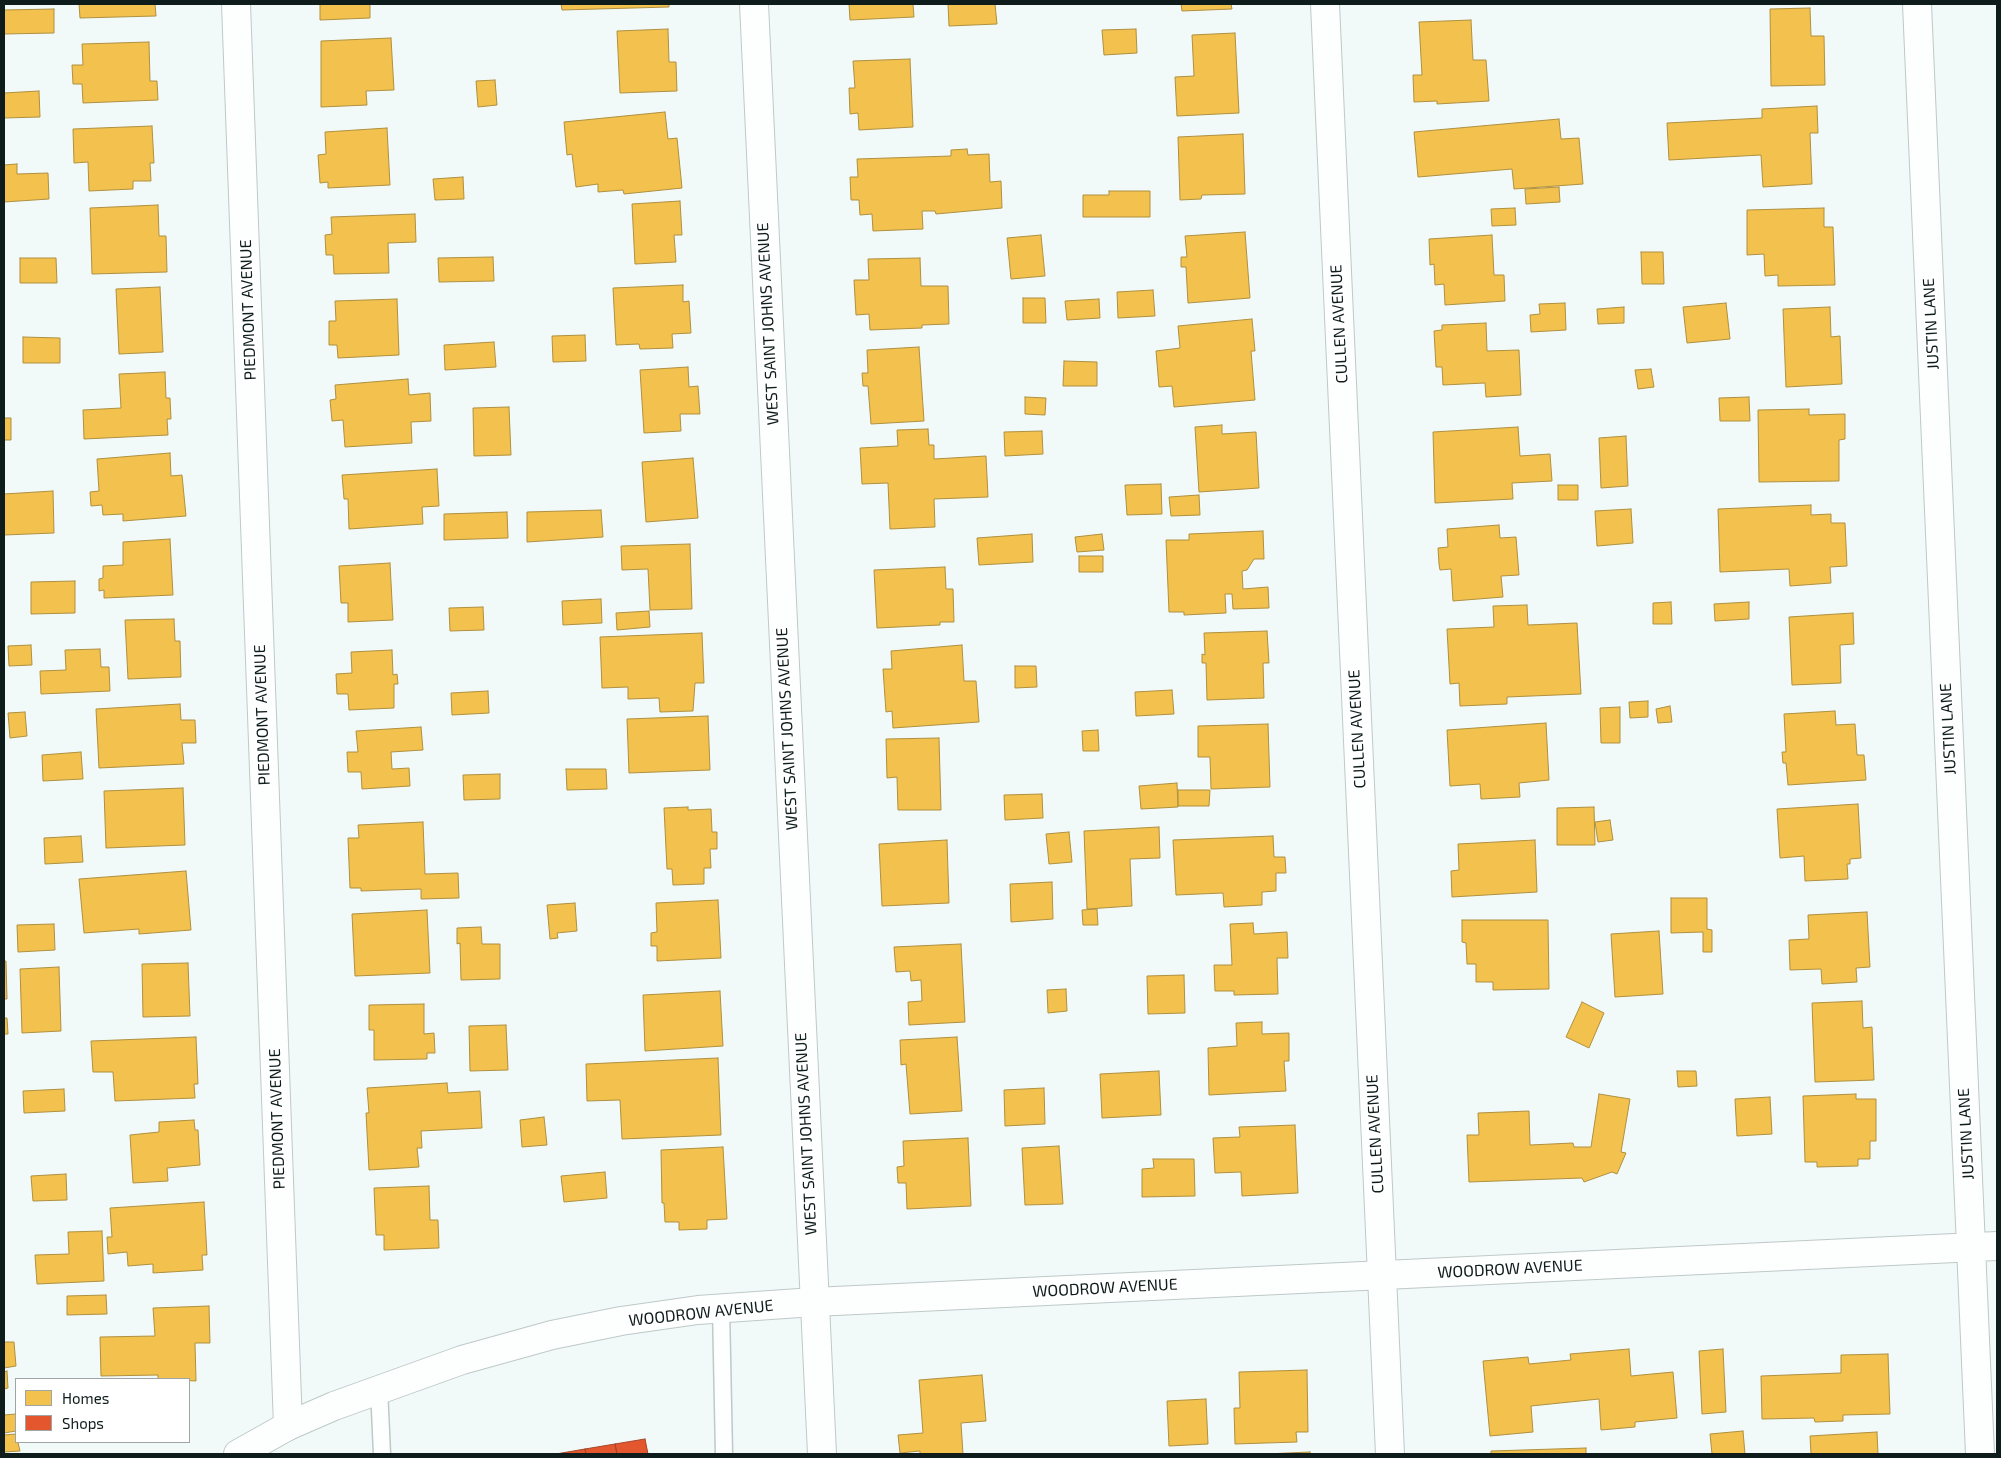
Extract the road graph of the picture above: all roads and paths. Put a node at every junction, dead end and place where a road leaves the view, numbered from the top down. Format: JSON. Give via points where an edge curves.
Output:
{"nodes":[{"id":1,"x":236,"y":4,"type":"edge"},
{"id":2,"x":754,"y":4,"type":"edge"},
{"id":3,"x":1325,"y":4,"type":"edge"},
{"id":4,"x":1917,"y":4,"type":"edge"},
{"id":5,"x":1984,"y":1247,"type":"edge"},
{"id":6,"x":1382,"y":1274,"type":"junction"},
{"id":7,"x":814,"y":1302,"type":"junction"},
{"id":8,"x":721,"y":1308,"type":"junction"},
{"id":9,"x":379,"y":1388,"type":"junction"},
{"id":10,"x":276,"y":1439,"type":"edge"},
{"id":11,"x":238,"y":1454,"type":"edge"},
{"id":12,"x":382,"y":1454,"type":"edge"},
{"id":13,"x":724,"y":1454,"type":"edge"},
{"id":14,"x":822,"y":1454,"type":"edge"},
{"id":15,"x":1390,"y":1454,"type":"edge"},
{"id":16,"x":1980,"y":1454,"type":"edge"}],
"edges":[{"from":1,"to":10,"type":"street","name":"PIEDMONT AVENUE"},
{"from":2,"to":7,"type":"street","name":"WEST SAINT JOHNS AVENUE"},
{"from":3,"to":6,"type":"street","name":"CULLEN AVENUE"},
{"from":4,"to":5,"type":"street","name":"JUSTIN LANE"},
{"from":5,"to":6,"type":"street","name":"WOODROW AVENUE"},
{"from":5,"to":16,"type":"street","name":"JUSTIN LANE"},
{"from":6,"to":7,"type":"street","name":"WOODROW AVENUE"},
{"from":6,"to":15,"type":"street","name":"CULLEN AVENUE"},
{"from":7,"to":8,"type":"street","name":"WOODROW AVENUE"},
{"from":7,"to":14,"type":"street","name":"WEST SAINT JOHNS AVENUE"},
{"from":8,"to":9,"type":"street","name":"WOODROW AVENUE","via":[[621,1321],[552,1335]]},
{"from":8,"to":13,"type":"lane"},
{"from":9,"to":10,"type":"street","name":"WOODROW AVENUE"},
{"from":9,"to":12,"type":"lane"},
{"from":10,"to":11,"type":"street","name":"WOODROW AVENUE"}]}
